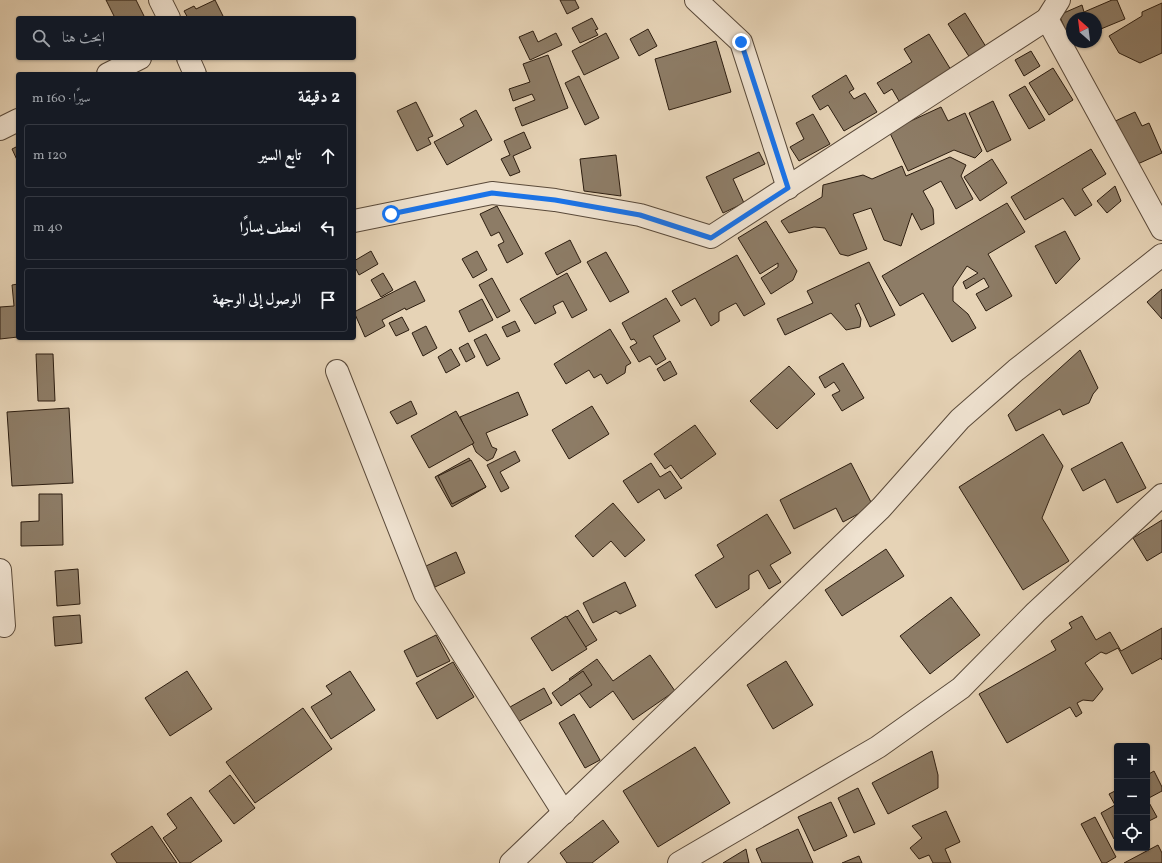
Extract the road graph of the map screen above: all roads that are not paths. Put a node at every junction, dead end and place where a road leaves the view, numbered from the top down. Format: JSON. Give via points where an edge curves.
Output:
{"nodes":[{"id":1,"x":160,"y":0,"type":"edge"},
{"id":2,"x":696,"y":0,"type":"edge"},
{"id":3,"x":1059,"y":0,"type":"edge"},
{"id":4,"x":168,"y":16,"type":"edge"},
{"id":5,"x":1047,"y":19,"type":"junction"},
{"id":6,"x":136,"y":60,"type":"edge"},
{"id":7,"x":189,"y":60,"type":"edge"},
{"id":8,"x":112,"y":72,"type":"edge"},
{"id":9,"x":194,"y":72,"type":"edge"},
{"id":10,"x":16,"y":121,"type":"edge"},
{"id":11,"x":0,"y":130,"type":"edge"},
{"id":12,"x":788,"y":188,"type":"junction"},
{"id":13,"x":356,"y":221,"type":"edge"},
{"id":14,"x":1162,"y":229,"type":"edge"},
{"id":15,"x":1162,"y":255,"type":"edge"},
{"id":16,"x":337,"y":372,"type":"dead end"},
{"id":17,"x":1162,"y":495,"type":"edge"},
{"id":18,"x":0,"y":570,"type":"edge"},
{"id":19,"x":4,"y":626,"type":"dead end"},
{"id":20,"x":564,"y":813,"type":"junction"},
{"id":21,"x":511,"y":863,"type":"edge"},
{"id":22,"x":679,"y":863,"type":"edge"}],
"edges":[{"from":1,"to":4,"type":"street"},
{"from":2,"to":12,"type":"street","via":[[741,42]]},
{"from":3,"to":5,"type":"street"},
{"from":5,"to":12,"type":"street"},
{"from":5,"to":14,"type":"street"},
{"from":6,"to":8,"type":"street"},
{"from":7,"to":9,"type":"street"},
{"from":10,"to":11,"type":"street"},
{"from":12,"to":13,"type":"street","via":[[711,238],[640,215],[555,200],[492,193]]},
{"from":15,"to":20,"type":"street","via":[[1016,370],[960,419],[881,508]]},
{"from":16,"to":20,"type":"street","via":[[425,594]]},
{"from":17,"to":22,"type":"street","via":[[1036,612],[961,688],[878,747]]},
{"from":18,"to":19,"type":"street"},
{"from":20,"to":21,"type":"street"}]}
